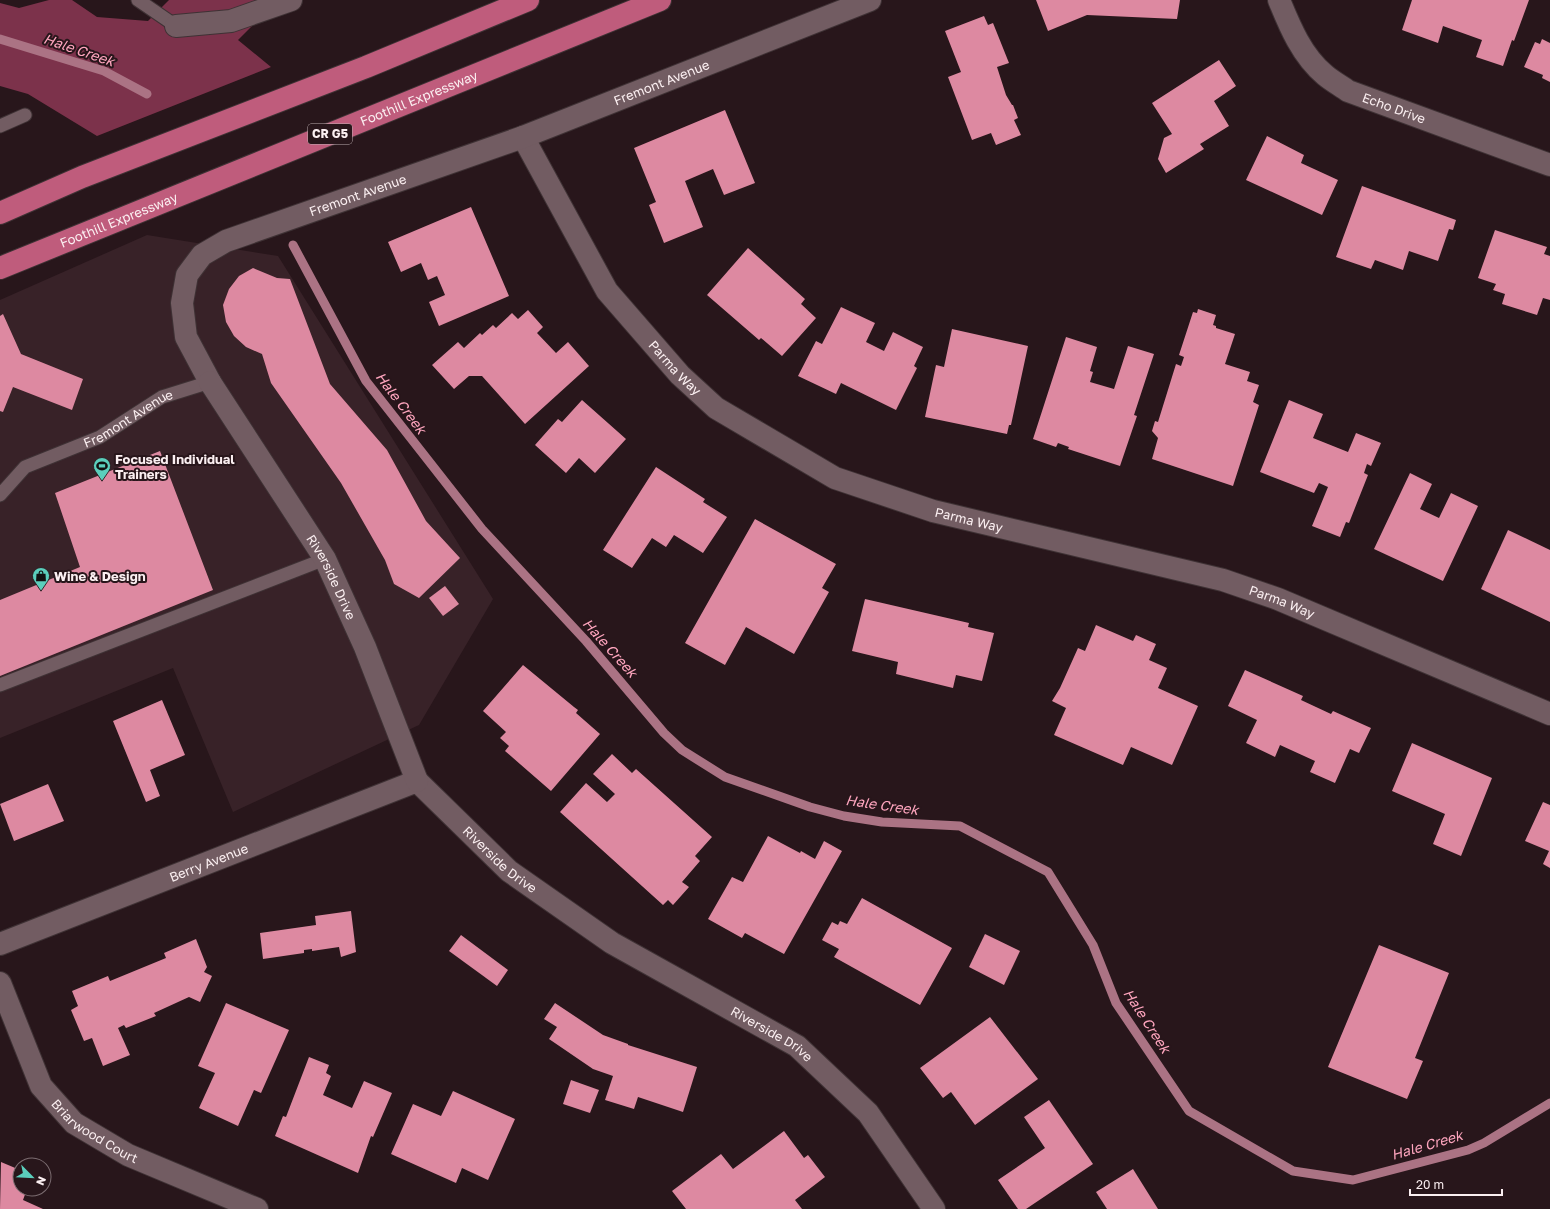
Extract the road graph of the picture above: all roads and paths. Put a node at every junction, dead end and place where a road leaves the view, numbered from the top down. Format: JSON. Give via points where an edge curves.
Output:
{"nodes":[{"id":1,"x":138,"y":0,"type":"edge"},
{"id":2,"x":291,"y":0,"type":"edge"},
{"id":3,"x":528,"y":0,"type":"edge"},
{"id":4,"x":660,"y":0,"type":"edge"},
{"id":5,"x":870,"y":0,"type":"edge"},
{"id":6,"x":1279,"y":0,"type":"edge"},
{"id":7,"x":176,"y":26,"type":"joint"},
{"id":8,"x":26,"y":115,"type":"dead end"},
{"id":9,"x":0,"y":126,"type":"edge"},
{"id":10,"x":523,"y":137,"type":"junction"},
{"id":11,"x":1550,"y":165,"type":"edge"},
{"id":12,"x":0,"y":213,"type":"edge"},
{"id":13,"x":0,"y":268,"type":"edge"},
{"id":14,"x":210,"y":382,"type":"junction"},
{"id":15,"x":0,"y":495,"type":"edge"},
{"id":16,"x":325,"y":559,"type":"junction"},
{"id":17,"x":0,"y":685,"type":"edge"},
{"id":18,"x":1550,"y":714,"type":"edge"},
{"id":19,"x":417,"y":781,"type":"junction"},
{"id":20,"x":0,"y":944,"type":"edge"},
{"id":21,"x":0,"y":983,"type":"edge"},
{"id":22,"x":932,"y":1208,"type":"edge"},
{"id":23,"x":257,"y":1209,"type":"edge"}],
"edges":[{"from":1,"to":7,"type":"lane"},
{"from":2,"to":7,"type":"street","via":[[231,22]]},
{"from":3,"to":12,"type":"highway","via":[[366,67],[82,177]]},
{"from":4,"to":13,"type":"highway","name":"Foothill Expressway","number":"CR G5"},
{"from":5,"to":10,"type":"street","name":"Fremont Avenue"},
{"from":6,"to":11,"type":"street","name":"Echo Drive","via":[[1307,57],[1325,75],[1348,91]]},
{"from":8,"to":9,"type":"lane"},
{"from":10,"to":14,"type":"street","name":"Fremont Avenue","via":[[226,241],[202,255],[187,275],[182,304],[186,337]]},
{"from":10,"to":18,"type":"street","name":"Parma Way","via":[[607,291],[680,375],[716,408],[835,478],[933,511],[1224,580],[1278,599]]},
{"from":14,"to":15,"type":"lane","name":"Fremont Avenue","via":[[162,397],[100,437],[25,466]]},
{"from":14,"to":16,"type":"street","name":"Riverside Drive"},
{"from":16,"to":17,"type":"lane"},
{"from":16,"to":19,"type":"street","name":"Riverside Drive","via":[[365,647]]},
{"from":19,"to":20,"type":"street","name":"Berry Avenue"},
{"from":19,"to":22,"type":"street","name":"Riverside Drive","via":[[509,871],[593,930],[706,997],[797,1046],[868,1113]]},
{"from":21,"to":23,"type":"street","name":"Briarwood Court","via":[[41,1086],[74,1123],[128,1155]]}]}
